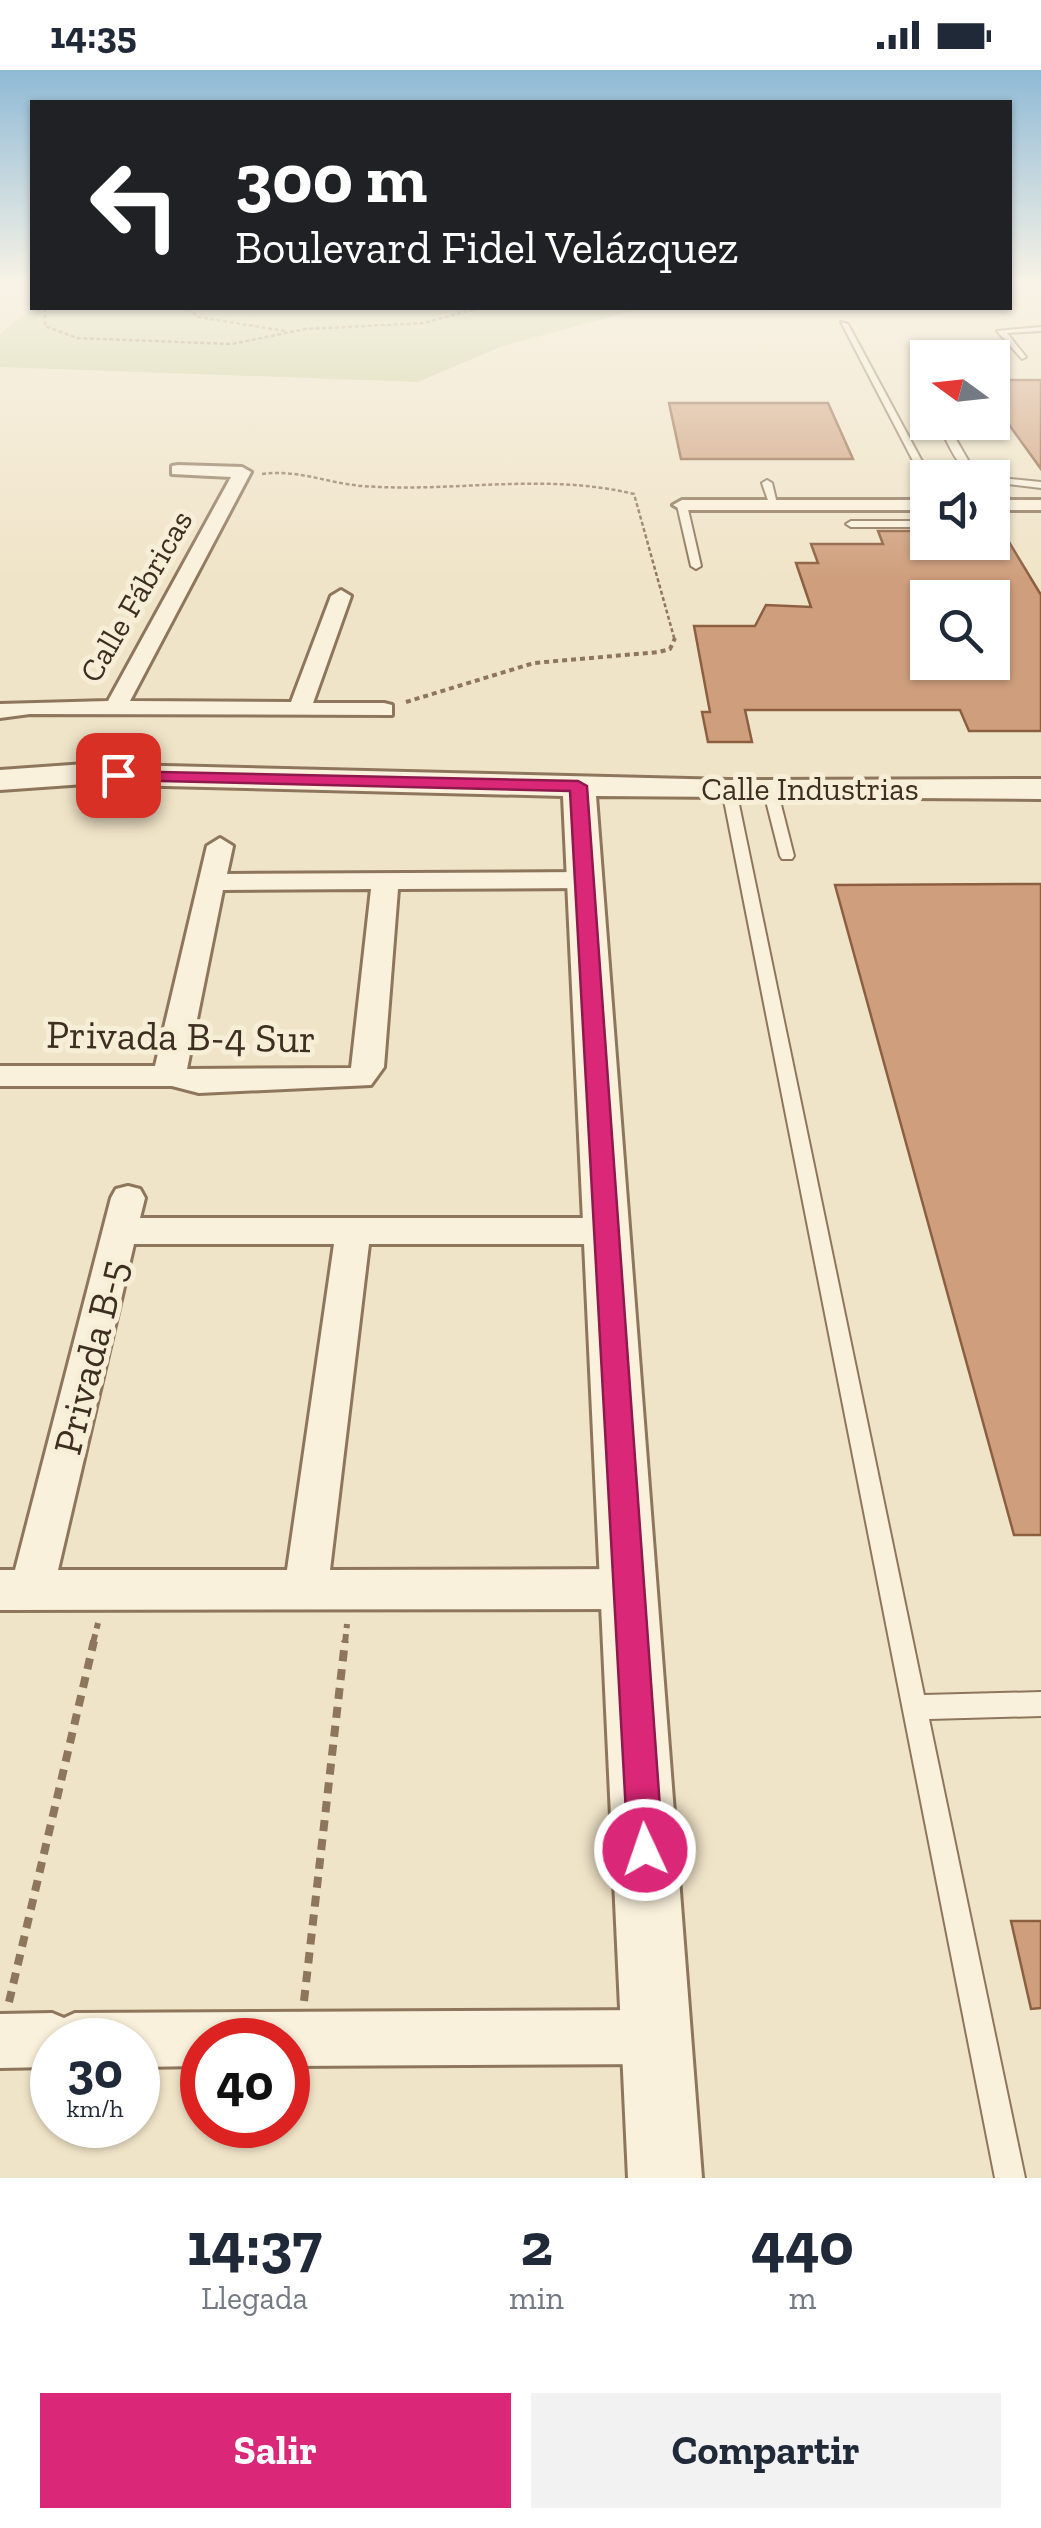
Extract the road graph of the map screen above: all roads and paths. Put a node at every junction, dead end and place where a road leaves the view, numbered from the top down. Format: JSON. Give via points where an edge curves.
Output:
{"nodes":[{"id":1,"x":875,"y":381,"type":"edge"},
{"id":2,"x":917,"y":460,"type":"edge"},
{"id":3,"x":178,"y":470,"type":"dead end"},
{"id":4,"x":240,"y":476,"type":"junction"},
{"id":5,"x":1010,"y":481,"type":"edge"},
{"id":6,"x":767,"y":483,"type":"dead end"},
{"id":7,"x":1041,"y":485,"type":"edge"},
{"id":8,"x":910,"y":505,"type":"edge"},
{"id":9,"x":682,"y":506,"type":"joint"},
{"id":10,"x":775,"y":506,"type":"junction"},
{"id":11,"x":1010,"y":506,"type":"edge"},
{"id":12,"x":1040,"y":507,"type":"edge"},
{"id":13,"x":851,"y":524,"type":"dead end"},
{"id":14,"x":910,"y":524,"type":"edge"},
{"id":15,"x":696,"y":566,"type":"dead end"},
{"id":16,"x":340,"y":596,"type":"dead end"},
{"id":17,"x":115,"y":708,"type":"junction"},
{"id":18,"x":384,"y":710,"type":"joint"},
{"id":19,"x":0,"y":711,"type":"edge"},
{"id":20,"x":299,"y":711,"type":"junction"},
{"id":21,"x":0,"y":780,"type":"edge"},
{"id":22,"x":578,"y":786,"type":"junction"},
{"id":23,"x":770,"y":789,"type":"junction"},
{"id":24,"x":1041,"y":789,"type":"edge"},
{"id":25,"x":729,"y":790,"type":"junction"},
{"id":26,"x":220,"y":846,"type":"dead end"},
{"id":27,"x":787,"y":856,"type":"dead end"},
{"id":28,"x":584,"y":880,"type":"junction"},
{"id":29,"x":214,"y":882,"type":"junction"},
{"id":30,"x":385,"y":882,"type":"junction"},
{"id":31,"x":0,"y":1076,"type":"edge"},
{"id":32,"x":172,"y":1076,"type":"junction"},
{"id":33,"x":353,"y":1230,"type":"junction"},
{"id":34,"x":608,"y":1231,"type":"junction"},
{"id":35,"x":351,"y":1589,"type":"junction"},
{"id":36,"x":629,"y":1589,"type":"junction"},
{"id":37,"x":16,"y":1590,"type":"edge"},
{"id":38,"x":106,"y":1590,"type":"junction"},
{"id":39,"x":306,"y":1590,"type":"junction"},
{"id":40,"x":1041,"y":1704,"type":"edge"},
{"id":41,"x":915,"y":1707,"type":"junction"},
{"id":42,"x":301,"y":2018,"type":"edge"},
{"id":43,"x":19,"y":2034,"type":"edge"},
{"id":44,"x":657,"y":2037,"type":"junction"},
{"id":45,"x":310,"y":2038,"type":"edge"},
{"id":46,"x":665,"y":2178,"type":"edge"},
{"id":47,"x":1010,"y":2178,"type":"edge"}],
"edges":[{"from":1,"to":2,"type":"lane"},
{"from":3,"to":4,"type":"street"},
{"from":4,"to":17,"type":"street","name":"Calle Fábricas"},
{"from":4,"to":18,"type":"path","via":[[293,470],[365,486],[572,485],[634,494],[674,627],[670,649],[577,656],[456,684]]},
{"from":5,"to":7,"type":"lane"},
{"from":6,"to":10,"type":"lane"},
{"from":8,"to":10,"type":"street"},
{"from":9,"to":10,"type":"street"},
{"from":9,"to":15,"type":"lane"},
{"from":11,"to":12,"type":"street"},
{"from":13,"to":14,"type":"lane"},
{"from":16,"to":20,"type":"street"},
{"from":17,"to":19,"type":"street","name":"Calle Fábricas"},
{"from":17,"to":20,"type":"street"},
{"from":18,"to":20,"type":"street"},
{"from":21,"to":22,"type":"street","name":"Calle Industrias","via":[[134,775]]},
{"from":22,"to":25,"type":"street","name":"Calle Industrias"},
{"from":22,"to":28,"type":"street"},
{"from":23,"to":24,"type":"street","name":"Calle Industrias"},
{"from":23,"to":25,"type":"street","name":"Calle Industrias"},
{"from":23,"to":27,"type":"lane"},
{"from":25,"to":41,"type":"lane"},
{"from":26,"to":29,"type":"street"},
{"from":28,"to":30,"type":"street"},
{"from":28,"to":34,"type":"street"},
{"from":29,"to":30,"type":"street"},
{"from":29,"to":32,"type":"street","via":[[170,1059]]},
{"from":30,"to":32,"type":"street","name":"Privada B-4 Sur","via":[[368,1067],[360,1078],[200,1084]]},
{"from":31,"to":32,"type":"street","name":"Privada B-4 Sur"},
{"from":33,"to":34,"type":"street","name":"Privada B-5"},
{"from":33,"to":37,"type":"street","name":"Privada B-5","via":[[125,1215]]},
{"from":33,"to":39,"type":"street"},
{"from":34,"to":36,"type":"street"},
{"from":35,"to":36,"type":"street"},
{"from":35,"to":39,"type":"street"},
{"from":35,"to":42,"type":"path"},
{"from":36,"to":44,"type":"street"},
{"from":37,"to":38,"type":"street"},
{"from":38,"to":39,"type":"street"},
{"from":38,"to":43,"type":"path"},
{"from":40,"to":41,"type":"lane"},
{"from":41,"to":47,"type":"lane"},
{"from":44,"to":45,"type":"street"},
{"from":44,"to":46,"type":"street"}]}
